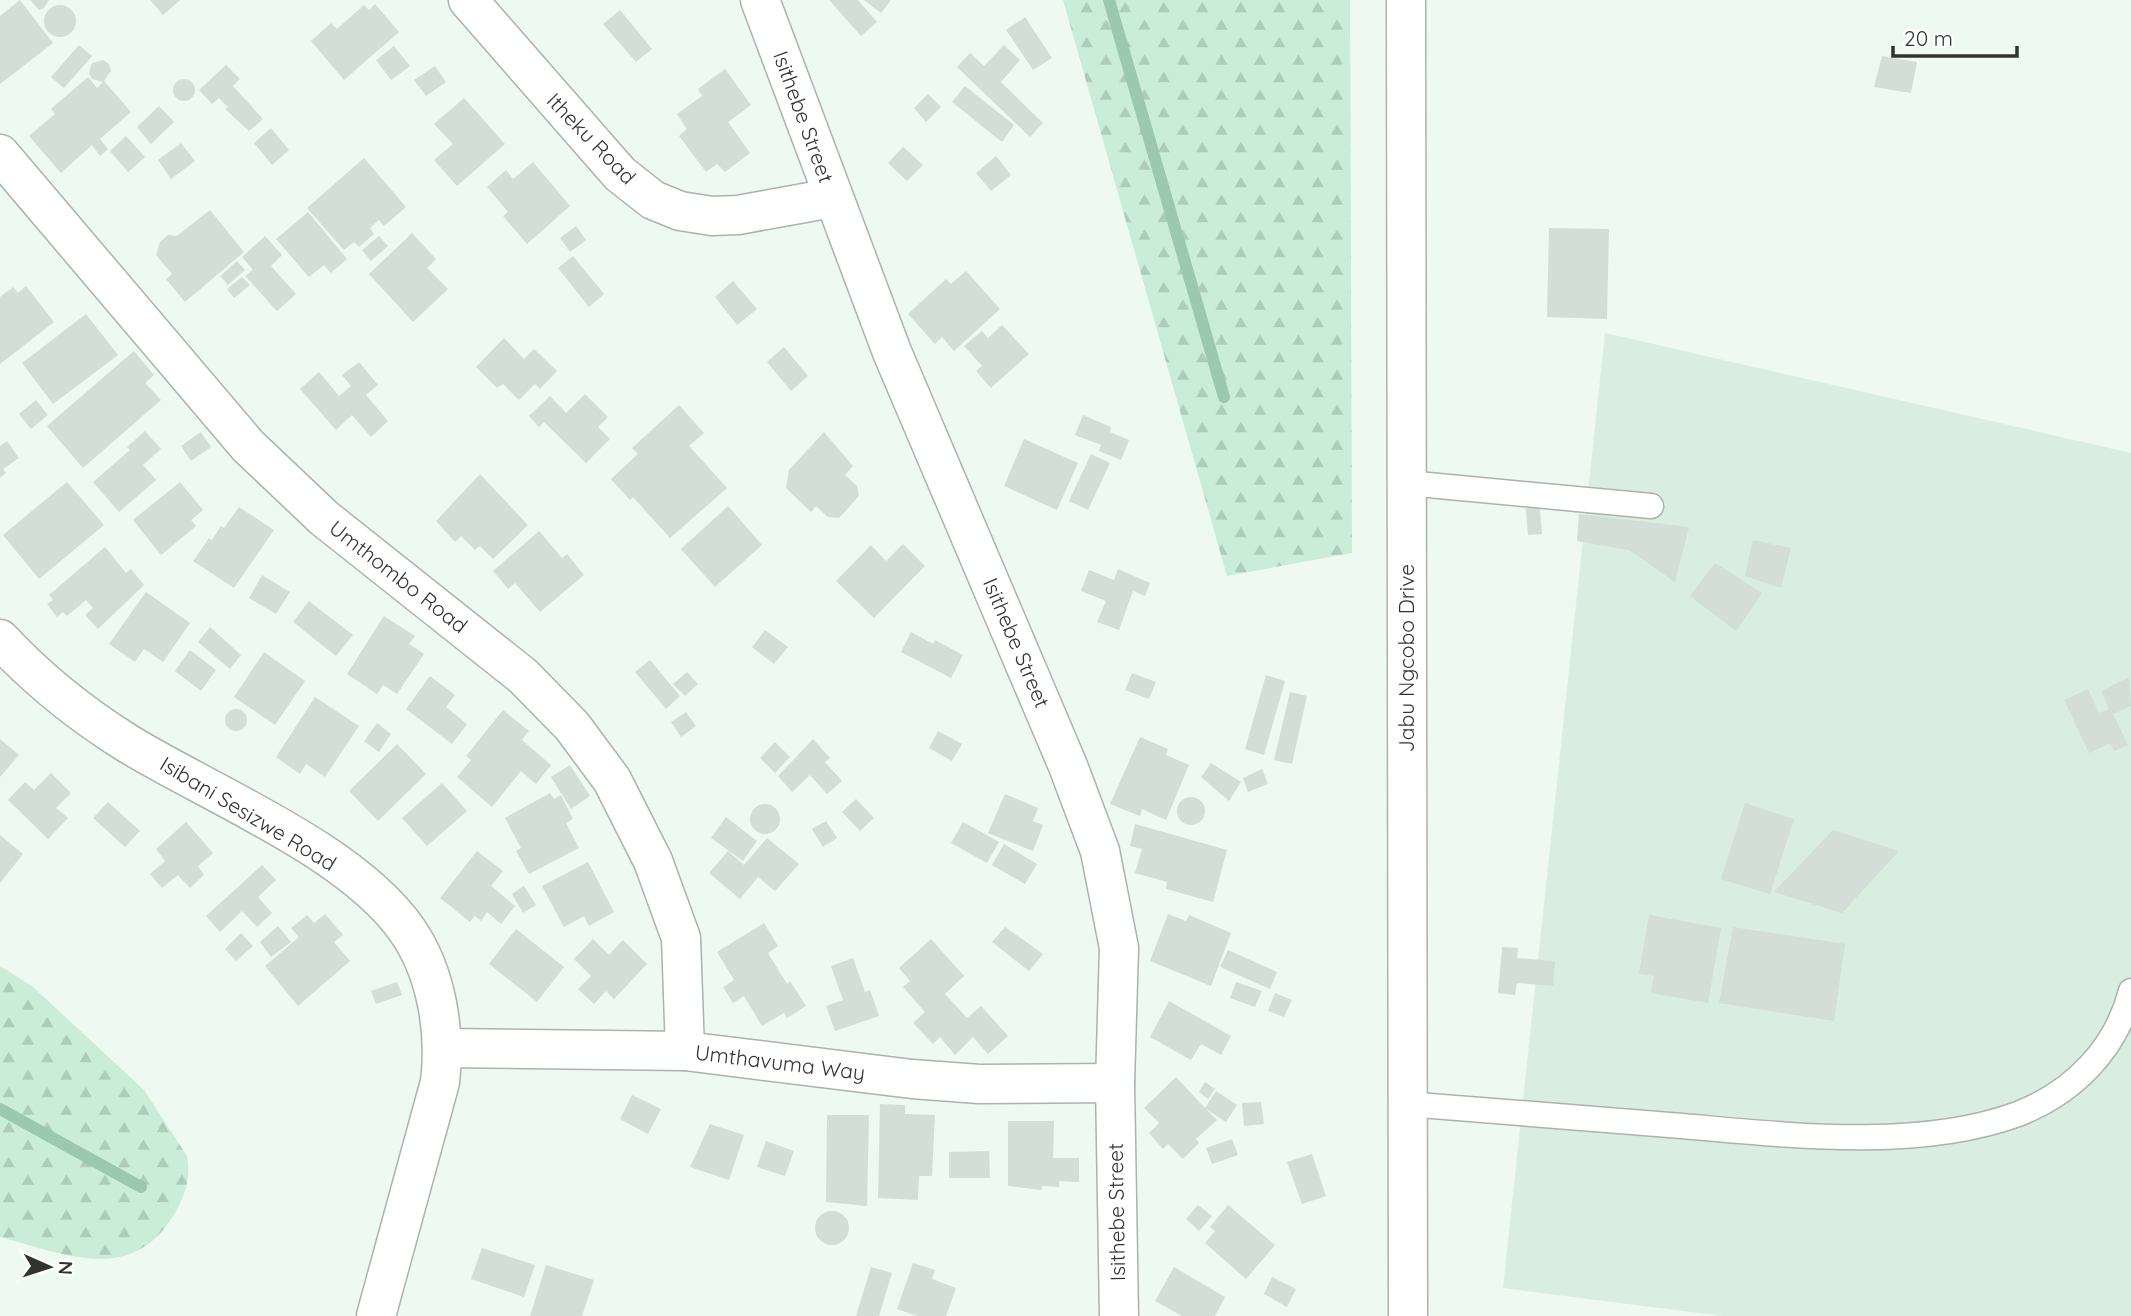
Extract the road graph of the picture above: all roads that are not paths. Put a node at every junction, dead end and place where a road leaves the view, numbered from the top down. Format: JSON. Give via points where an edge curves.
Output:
{"nodes":[{"id":1,"x":468,"y":0,"type":"edge"},
{"id":2,"x":760,"y":0,"type":"edge"},
{"id":3,"x":1406,"y":0,"type":"edge"},
{"id":4,"x":0,"y":154,"type":"edge"},
{"id":5,"x":832,"y":198,"type":"junction"},
{"id":6,"x":1407,"y":483,"type":"junction"},
{"id":7,"x":1651,"y":506,"type":"dead end"},
{"id":8,"x":0,"y":639,"type":"edge"},
{"id":9,"x":2131,"y":991,"type":"edge"},
{"id":10,"x":444,"y":1048,"type":"junction"},
{"id":11,"x":685,"y":1051,"type":"junction"},
{"id":12,"x":1115,"y":1083,"type":"junction"},
{"id":13,"x":1408,"y":1104,"type":"junction"},
{"id":14,"x":376,"y":1316,"type":"edge"},
{"id":15,"x":1119,"y":1316,"type":"edge"},
{"id":16,"x":1408,"y":1316,"type":"edge"}],
"edges":[{"from":1,"to":5,"type":"street","name":"Itheku Road","via":[[620,174],[653,200],[680,211],[712,216]]},
{"from":2,"to":5,"type":"street","name":"Isithebe Street"},
{"from":3,"to":6,"type":"street","name":"Jabu Ngcobo Drive"},
{"from":4,"to":11,"type":"street","name":"Umthombo Road","via":[[248,446],[324,518],[523,676],[572,726],[617,791],[653,861],[681,938]]},
{"from":5,"to":12,"type":"street","name":"Isithebe Street","via":[[1100,851],[1119,948]]},
{"from":6,"to":7,"type":"lane"},
{"from":6,"to":13,"type":"street","name":"Jabu Ngcobo Drive"},
{"from":8,"to":10,"type":"street","name":"Isibani Sesizwe Road","via":[[74,709],[323,854],[379,898],[407,931],[425,966]]},
{"from":9,"to":13,"type":"lane","via":[[2113,1040],[2088,1070],[2052,1097],[2017,1114],[1968,1126],[1890,1138],[1738,1131]]},
{"from":10,"to":11,"type":"street","name":"Umthavuma Way"},
{"from":10,"to":14,"type":"street","name":"Isibani Sesizwe Road","via":[[440,1082]]},
{"from":11,"to":12,"type":"street","name":"Umthavuma Way","via":[[979,1084]]},
{"from":12,"to":15,"type":"street","name":"Isithebe Street"},
{"from":13,"to":16,"type":"street","name":"Jabu Ngcobo Drive"}]}
